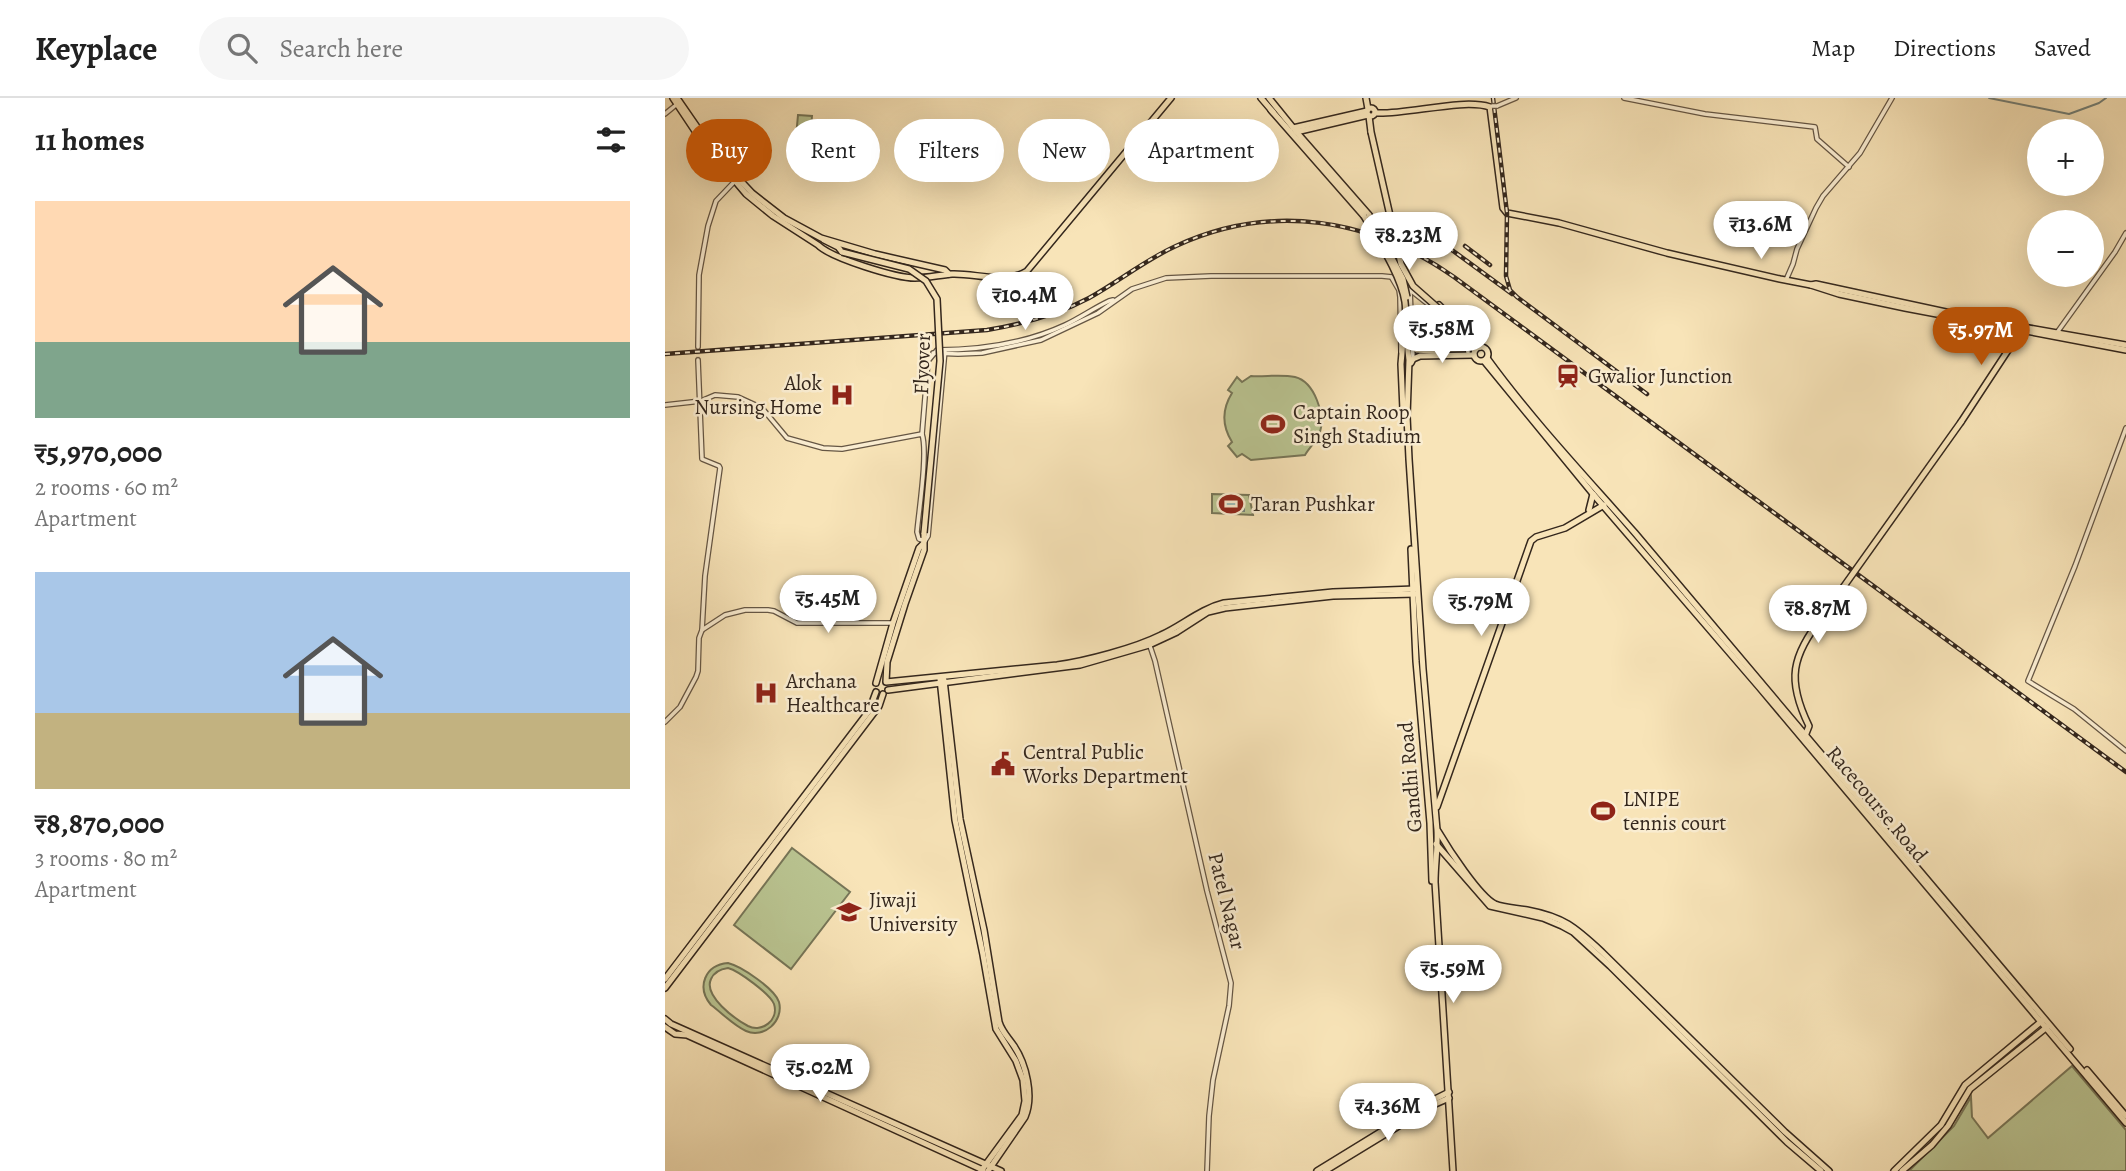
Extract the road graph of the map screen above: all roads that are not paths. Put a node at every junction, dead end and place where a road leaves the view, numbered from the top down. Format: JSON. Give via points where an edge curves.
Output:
{"nodes":[{"id":1,"x":1171,"y":98,"type":"edge"},
{"id":2,"x":1262,"y":98,"type":"edge"},
{"id":3,"x":1269,"y":98,"type":"edge"},
{"id":4,"x":1369,"y":98,"type":"edge"},
{"id":5,"x":1516,"y":98,"type":"edge"},
{"id":6,"x":1624,"y":98,"type":"edge"},
{"id":7,"x":1892,"y":98,"type":"edge"},
{"id":8,"x":675,"y":100,"type":"edge"},
{"id":9,"x":1493,"y":106,"type":"junction"},
{"id":10,"x":1272,"y":110,"type":"junction"},
{"id":11,"x":1370,"y":113,"type":"junction"},
{"id":12,"x":665,"y":114,"type":"edge"},
{"id":13,"x":689,"y":119,"type":"edge"},
{"id":14,"x":1294,"y":130,"type":"junction"},
{"id":15,"x":1300,"y":140,"type":"junction"},
{"id":16,"x":1849,"y":167,"type":"junction"},
{"id":17,"x":734,"y":182,"type":"edge"},
{"id":18,"x":740,"y":182,"type":"edge"},
{"id":19,"x":2126,"y":233,"type":"edge"},
{"id":20,"x":823,"y":243,"type":"junction"},
{"id":21,"x":949,"y":274,"type":"junction"},
{"id":22,"x":1392,"y":277,"type":"junction"},
{"id":23,"x":1786,"y":280,"type":"junction"},
{"id":24,"x":1410,"y":291,"type":"junction"},
{"id":25,"x":2023,"y":328,"type":"junction"},
{"id":26,"x":2056,"y":334,"type":"junction"},
{"id":27,"x":1408,"y":344,"type":"junction"},
{"id":28,"x":2126,"y":345,"type":"edge"},
{"id":29,"x":698,"y":348,"type":"tunnel mouth"},
{"id":30,"x":1473,"y":349,"type":"junction"},
{"id":31,"x":2126,"y":350,"type":"edge"},
{"id":32,"x":945,"y":352,"type":"junction"},
{"id":33,"x":1402,"y":354,"type":"junction"},
{"id":34,"x":1413,"y":359,"type":"junction"},
{"id":35,"x":1485,"y":359,"type":"junction"},
{"id":36,"x":698,"y":360,"type":"tunnel mouth"},
{"id":37,"x":1409,"y":367,"type":"junction"},
{"id":38,"x":701,"y":401,"type":"junction"},
{"id":39,"x":665,"y":405,"type":"edge"},
{"id":40,"x":2126,"y":428,"type":"edge"},
{"id":41,"x":922,"y":435,"type":"junction"},
{"id":42,"x":1593,"y":494,"type":"junction"},
{"id":43,"x":1601,"y":498,"type":"junction"},
{"id":44,"x":1606,"y":504,"type":"junction"},
{"id":45,"x":1588,"y":512,"type":"junction"},
{"id":46,"x":1613,"y":515,"type":"junction"},
{"id":47,"x":923,"y":542,"type":"junction"},
{"id":48,"x":1416,"y":592,"type":"junction"},
{"id":49,"x":1400,"y":594,"type":"junction"},
{"id":50,"x":1415,"y":607,"type":"junction"},
{"id":51,"x":893,"y":623,"type":"junction"},
{"id":52,"x":702,"y":630,"type":"junction"},
{"id":53,"x":1149,"y":643,"type":"junction"},
{"id":54,"x":887,"y":663,"type":"junction"},
{"id":55,"x":942,"y":680,"type":"junction"},
{"id":56,"x":885,"y":682,"type":"junction"},
{"id":57,"x":898,"y":682,"type":"junction"},
{"id":58,"x":876,"y":683,"type":"junction"},
{"id":59,"x":1761,"y":685,"type":"junction"},
{"id":60,"x":876,"y":692,"type":"junction"},
{"id":61,"x":885,"y":692,"type":"junction"},
{"id":62,"x":875,"y":706,"type":"junction"},
{"id":63,"x":665,"y":722,"type":"edge"},
{"id":64,"x":1805,"y":736,"type":"junction"},
{"id":65,"x":2126,"y":751,"type":"edge"},
{"id":66,"x":1436,"y":810,"type":"junction"},
{"id":67,"x":1430,"y":823,"type":"junction"},
{"id":68,"x":1437,"y":830,"type":"junction"},
{"id":69,"x":1431,"y":838,"type":"junction"},
{"id":70,"x":1437,"y":848,"type":"junction"},
{"id":71,"x":665,"y":979,"type":"edge"},
{"id":72,"x":665,"y":988,"type":"edge"},
{"id":73,"x":665,"y":1019,"type":"edge"},
{"id":74,"x":2045,"y":1023,"type":"junction"},
{"id":75,"x":665,"y":1027,"type":"edge"},
{"id":76,"x":1447,"y":1096,"type":"junction"},
{"id":77,"x":2126,"y":1116,"type":"edge"},
{"id":78,"x":2126,"y":1123,"type":"edge"},
{"id":79,"x":986,"y":1169,"type":"edge"},
{"id":80,"x":1001,"y":1171,"type":"edge"},
{"id":81,"x":1207,"y":1171,"type":"edge"},
{"id":82,"x":1317,"y":1171,"type":"edge"},
{"id":83,"x":1325,"y":1171,"type":"edge"},
{"id":84,"x":1452,"y":1171,"type":"edge"},
{"id":85,"x":1821,"y":1171,"type":"edge"},
{"id":86,"x":1829,"y":1171,"type":"edge"},
{"id":87,"x":1894,"y":1171,"type":"edge"},
{"id":88,"x":1902,"y":1171,"type":"edge"}],
"edges":[{"from":1,"to":21,"type":"main road","via":[[1027,271],[1011,277]]},
{"from":2,"to":10,"type":"main road"},
{"from":3,"to":14,"type":"main road"},
{"from":4,"to":11,"type":"main road"},
{"from":5,"to":9,"type":"street"},
{"from":6,"to":16,"type":"street","via":[[1705,114],[1812,126],[1817,129],[1817,139]]},
{"from":7,"to":16,"type":"street"},
{"from":8,"to":12,"type":"street"},
{"from":8,"to":13,"type":"main road"},
{"from":9,"to":11,"type":"main road","via":[[1453,103]]},
{"from":9,"to":23,"type":"main road","via":[[1504,211]]},
{"from":10,"to":14,"type":"main road"},
{"from":10,"to":15,"type":"main road"},
{"from":11,"to":14,"type":"main road"},
{"from":11,"to":30,"type":"main road","bridge":true,"via":[[1401,264],[1413,286],[1456,325]]},
{"from":14,"to":15,"type":"main road"},
{"from":15,"to":27,"type":"main road","bridge":true,"via":[[1376,226],[1406,290]]},
{"from":16,"to":23,"type":"street","via":[[1816,208]]},
{"from":17,"to":29,"type":"street","via":[[716,201],[708,226],[699,275]]},
{"from":18,"to":20,"type":"main road"},
{"from":19,"to":26,"type":"street"},
{"from":20,"to":21,"type":"main road"},
{"from":20,"to":21,"type":"main road","via":[[823,250],[855,264],[909,277]]},
{"from":20,"to":47,"type":"main road","name":"Flyover","bridge":true,"via":[[909,269],[926,281],[937,299],[940,361]]},
{"from":22,"to":24,"type":"street"},
{"from":22,"to":32,"type":"street","via":[[1178,277],[1132,289],[1098,313],[1041,340],[982,353]]},
{"from":22,"to":33,"type":"street","via":[[1400,297]]},
{"from":23,"to":25,"type":"main road"},
{"from":24,"to":27,"type":"street"},
{"from":24,"to":30,"type":"street","via":[[1438,312]]},
{"from":25,"to":26,"type":"main road"},
{"from":25,"to":64,"type":"main road","bridge":true,"via":[[1803,646],[1796,667],[1796,695],[1809,726]]},
{"from":26,"to":28,"type":"main road"},
{"from":26,"to":31,"type":"main road"},
{"from":27,"to":30,"type":"main road"},
{"from":27,"to":33,"type":"main road","name":"Gandhi Road"},
{"from":27,"to":34,"type":"street"},
{"from":27,"to":37,"type":"main road"},
{"from":30,"to":34,"type":"main road"},
{"from":30,"to":35,"type":"main road","via":[[1479,360]]},
{"from":30,"to":35,"type":"main road","via":[[1487,349]]},
{"from":32,"to":41,"type":"street","via":[[933,353],[927,366]]},
{"from":32,"to":47,"type":"street","via":[[928,536]]},
{"from":33,"to":48,"type":"main road","name":"Gandhi Road"},
{"from":34,"to":37,"type":"main road"},
{"from":35,"to":42,"type":"main road"},
{"from":35,"to":43,"type":"main road"},
{"from":36,"to":38,"type":"street"},
{"from":37,"to":48,"type":"main road"},
{"from":38,"to":39,"type":"street"},
{"from":38,"to":41,"type":"street","via":[[715,395],[738,397],[762,408],[787,438],[813,447],[838,449]]},
{"from":38,"to":52,"type":"street","via":[[702,459],[720,467]]},
{"from":40,"to":65,"type":"street","via":[[2028,681],[2074,709]]},
{"from":41,"to":47,"type":"street","via":[[917,532]]},
{"from":42,"to":43,"type":"main road"},
{"from":42,"to":45,"type":"main road"},
{"from":43,"to":44,"type":"main road"},
{"from":43,"to":45,"type":"main road"},
{"from":44,"to":45,"type":"main road"},
{"from":44,"to":46,"type":"main road","name":"Racecourse Road"},
{"from":44,"to":59,"type":"main road","name":"Racecourse Road"},
{"from":45,"to":46,"type":"main road"},
{"from":45,"to":66,"type":"main road","via":[[1565,528],[1531,541]]},
{"from":46,"to":59,"type":"main road","name":"Racecourse Road"},
{"from":47,"to":51,"type":"main road"},
{"from":47,"to":54,"type":"main road","via":[[922,559]]},
{"from":48,"to":49,"type":"main road"},
{"from":48,"to":50,"type":"main road","name":"Gandhi Road"},
{"from":48,"to":53,"type":"main road","via":[[1333,592],[1224,603],[1206,608]]},
{"from":48,"to":66,"type":"main road","name":"Gandhi Road"},
{"from":49,"to":50,"type":"main road"},
{"from":49,"to":53,"type":"main road","via":[[1216,609]]},
{"from":50,"to":67,"type":"main road","name":"Gandhi Road"},
{"from":51,"to":52,"type":"street","via":[[797,623],[760,609],[725,615]]},
{"from":51,"to":58,"type":"main road"},
{"from":52,"to":63,"type":"street","via":[[696,677],[680,707]]},
{"from":53,"to":55,"type":"main road","via":[[1067,664]]},
{"from":53,"to":81,"type":"street","name":"Patel Nagar","via":[[1231,984],[1212,1089]]},
{"from":54,"to":56,"type":"main road"},
{"from":54,"to":57,"type":"main road"},
{"from":55,"to":57,"type":"main road"},
{"from":55,"to":61,"type":"main road"},
{"from":55,"to":79,"type":"main road","via":[[960,819],[999,1022],[1027,1101],[1023,1121]]},
{"from":56,"to":57,"type":"main road"},
{"from":56,"to":58,"type":"main road"},
{"from":56,"to":61,"type":"main road"},
{"from":58,"to":60,"type":"main road"},
{"from":59,"to":64,"type":"main road","name":"Racecourse Road"},
{"from":59,"to":74,"type":"main road","name":"Racecourse Road"},
{"from":60,"to":61,"type":"main road"},
{"from":60,"to":62,"type":"main road"},
{"from":61,"to":62,"type":"main road"},
{"from":62,"to":71,"type":"main road"},
{"from":62,"to":72,"type":"main road"},
{"from":64,"to":74,"type":"main road","name":"Racecourse Road"},
{"from":66,"to":68,"type":"main road","name":"Gandhi Road"},
{"from":67,"to":68,"type":"main road"},
{"from":67,"to":69,"type":"main road","name":"Gandhi Road"},
{"from":68,"to":70,"type":"main road","name":"Gandhi Road"},
{"from":68,"to":86,"type":"main road","via":[[1487,898],[1554,916],[1573,926]]},
{"from":69,"to":70,"type":"main road"},
{"from":69,"to":76,"type":"main road","name":"Gandhi Road"},
{"from":70,"to":76,"type":"main road","name":"Gandhi Road"},
{"from":70,"to":85,"type":"main road","via":[[1490,906],[1553,921],[1573,932]]},
{"from":73,"to":79,"type":"main road"},
{"from":74,"to":77,"type":"main road","name":"Racecourse Road"},
{"from":74,"to":78,"type":"main road","name":"Racecourse Road"},
{"from":74,"to":87,"type":"main road","via":[[1965,1086],[1941,1125]]},
{"from":74,"to":88,"type":"main road","via":[[1976,1083],[1948,1126]]},
{"from":75,"to":79,"type":"main road"},
{"from":76,"to":82,"type":"main road"},
{"from":76,"to":83,"type":"main road"},
{"from":76,"to":84,"type":"main road","name":"Gandhi Road"},
{"from":79,"to":80,"type":"main road"}]}
